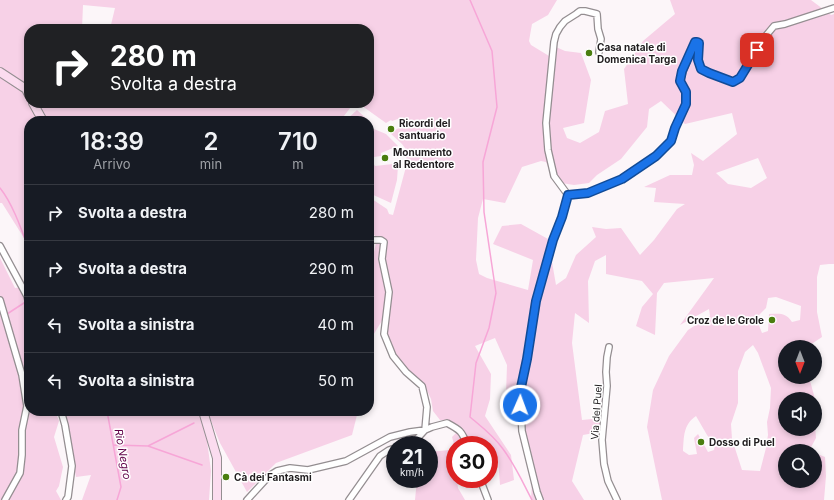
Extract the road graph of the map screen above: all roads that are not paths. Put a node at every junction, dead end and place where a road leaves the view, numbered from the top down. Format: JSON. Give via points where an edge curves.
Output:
{"nodes":[{"id":1,"x":834,"y":8,"type":"edge"},
{"id":2,"x":599,"y":52,"type":"dead end"},
{"id":3,"x":0,"y":72,"type":"edge"},
{"id":4,"x":24,"y":88,"type":"edge"},
{"id":5,"x":568,"y":195,"type":"junction"},
{"id":6,"x":374,"y":240,"type":"edge"},
{"id":7,"x":0,"y":246,"type":"edge"},
{"id":8,"x":24,"y":290,"type":"edge"},
{"id":9,"x":0,"y":300,"type":"edge"},
{"id":10,"x":609,"y":347,"type":"dead end"},
{"id":11,"x":24,"y":387,"type":"edge"},
{"id":12,"x":25,"y":416,"type":"edge"},
{"id":13,"x":62,"y":416,"type":"edge"},
{"id":14,"x":204,"y":416,"type":"edge"},
{"id":15,"x":425,"y":430,"type":"junction"},
{"id":16,"x":420,"y":436,"type":"edge"},
{"id":17,"x":464,"y":436,"type":"edge"},
{"id":18,"x":386,"y":452,"type":"edge"},
{"id":19,"x":483,"y":488,"type":"edge"},
{"id":20,"x":5,"y":500,"type":"edge"},
{"id":21,"x":66,"y":500,"type":"edge"},
{"id":22,"x":217,"y":500,"type":"edge"},
{"id":23,"x":247,"y":500,"type":"edge"},
{"id":24,"x":349,"y":500,"type":"edge"},
{"id":25,"x":488,"y":500,"type":"edge"},
{"id":26,"x":540,"y":500,"type":"edge"},
{"id":27,"x":617,"y":500,"type":"edge"}],
"edges":[{"from":1,"to":5,"type":"street","via":[[774,26],[740,78],[733,82],[701,69],[698,60],[699,43],[695,42],[680,81],[686,92],[686,104],[671,141],[656,156],[622,179],[588,193]]},
{"from":2,"to":5,"type":"street","via":[[601,39],[597,14],[580,11],[565,21],[556,34],[546,123],[548,150],[554,176]]},
{"from":3,"to":4,"type":"main road"},
{"from":5,"to":26,"type":"street","via":[[536,301],[520,392],[522,430]]},
{"from":6,"to":15,"type":"street","via":[[384,242],[382,259],[389,292],[384,334],[393,356],[422,386],[427,407]]},
{"from":7,"to":8,"type":"street"},
{"from":9,"to":11,"type":"street"},
{"from":10,"to":27,"type":"street","name":"Via del Puel","via":[[602,440],[608,481]]},
{"from":12,"to":20,"type":"street","via":[[20,473]]},
{"from":13,"to":21,"type":"street","via":[[72,466]]},
{"from":14,"to":22,"type":"main road","via":[[217,458]]},
{"from":15,"to":16,"type":"street"},
{"from":15,"to":17,"type":"street","via":[[447,423],[460,430]]},
{"from":15,"to":23,"type":"street","via":[[390,437],[346,461],[308,470],[290,468],[278,471],[269,476]]},
{"from":18,"to":24,"type":"street","via":[[380,456]]},
{"from":19,"to":25,"type":"street"}]}
